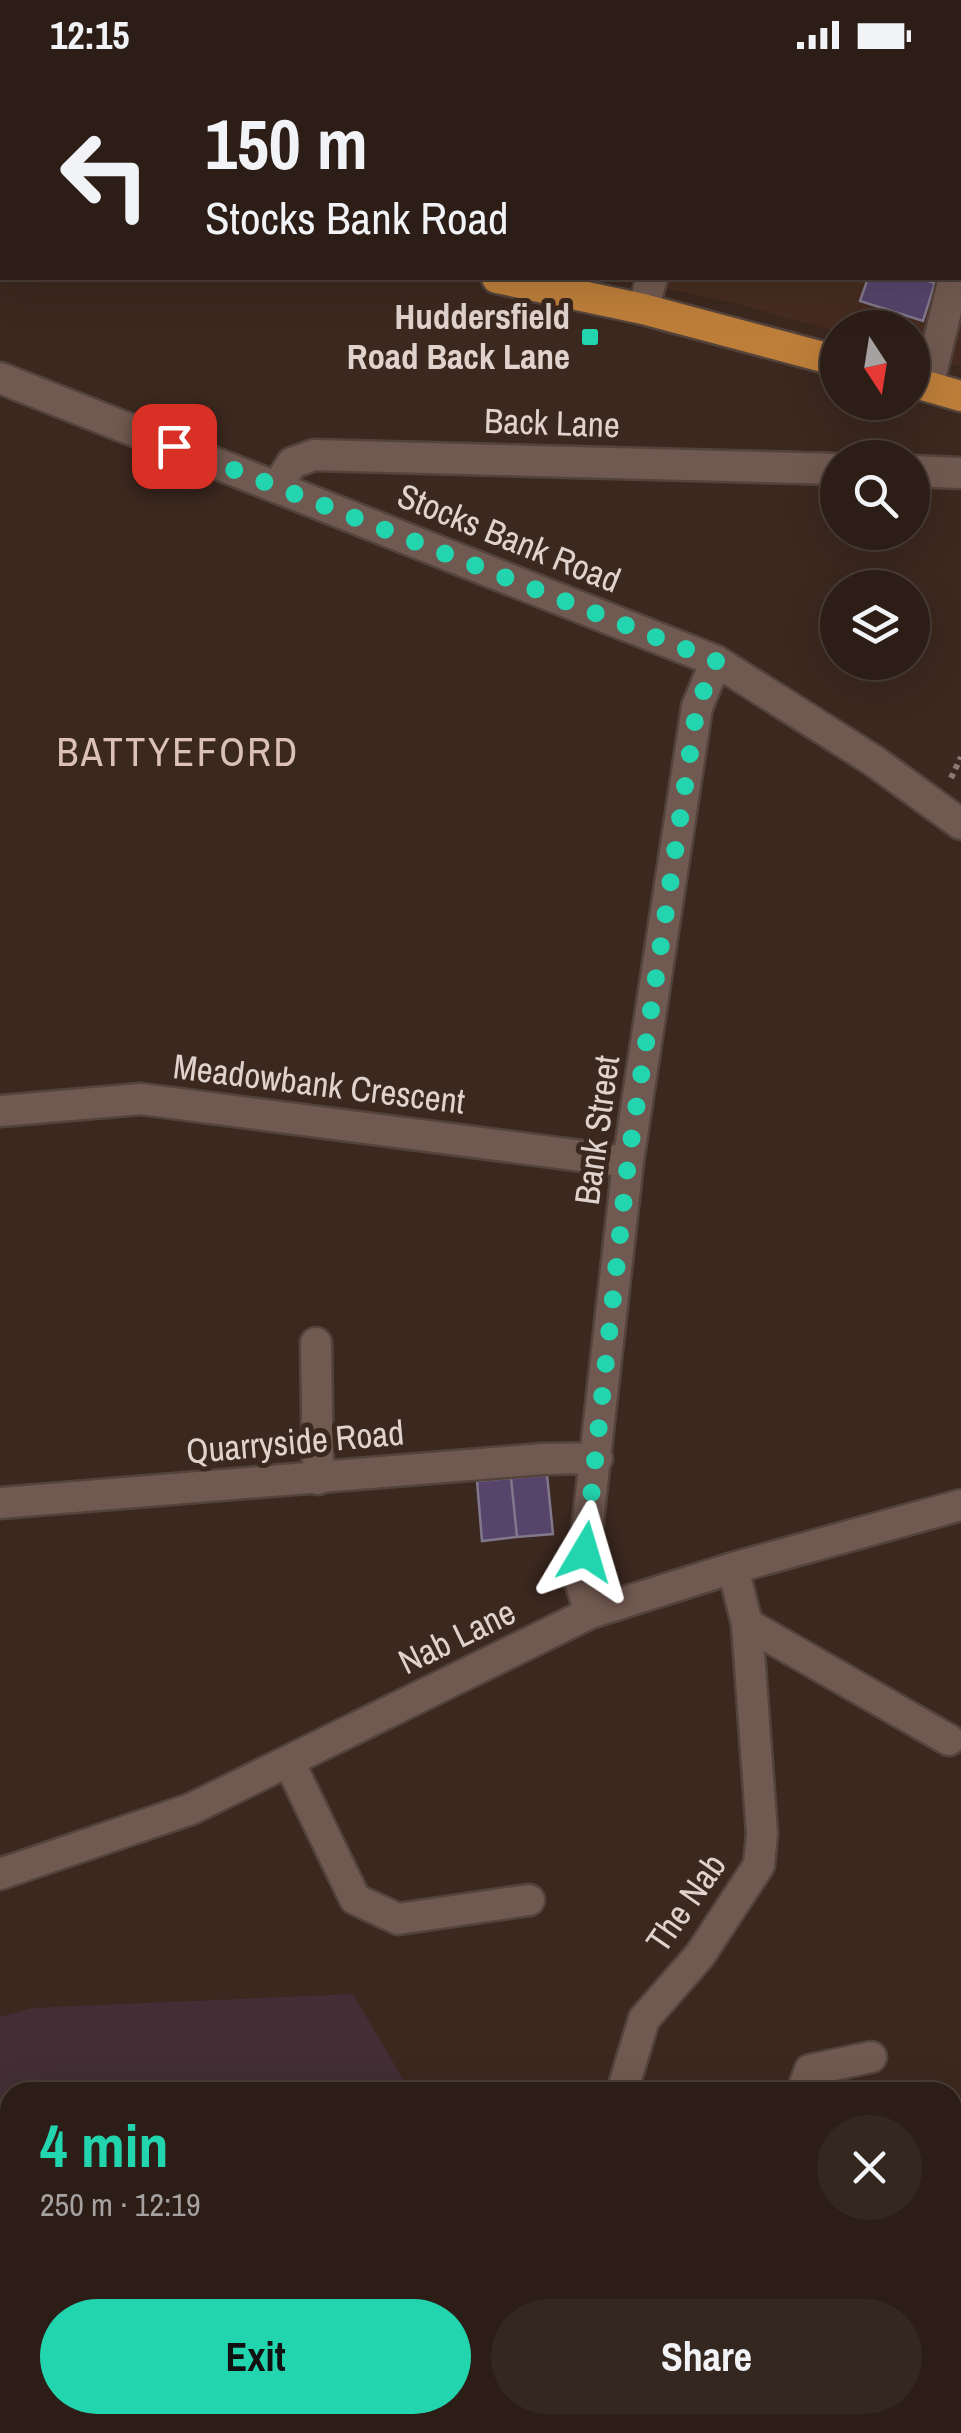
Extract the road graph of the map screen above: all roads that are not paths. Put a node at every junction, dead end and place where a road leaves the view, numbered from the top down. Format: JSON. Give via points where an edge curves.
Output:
{"nodes":[{"id":1,"x":506,"y":280,"type":"edge"},
{"id":2,"x":651,"y":280,"type":"edge"},
{"id":3,"x":953,"y":280,"type":"edge"},
{"id":4,"x":644,"y":309,"type":"junction"},
{"id":5,"x":930,"y":353,"type":"edge"},
{"id":6,"x":820,"y":356,"type":"edge"},
{"id":7,"x":0,"y":378,"type":"edge"},
{"id":8,"x":930,"y":387,"type":"edge"},
{"id":9,"x":961,"y":396,"type":"edge"},
{"id":10,"x":820,"y":469,"type":"edge"},
{"id":11,"x":930,"y":472,"type":"edge"},
{"id":12,"x":961,"y":473,"type":"edge"},
{"id":13,"x":278,"y":486,"type":"junction"},
{"id":14,"x":716,"y":661,"type":"junction"},
{"id":15,"x":961,"y":824,"type":"edge"},
{"id":16,"x":0,"y":1111,"type":"edge"},
{"id":17,"x":628,"y":1162,"type":"junction"},
{"id":18,"x":316,"y":1342,"type":"dead end"},
{"id":19,"x":597,"y":1458,"type":"junction"},
{"id":20,"x":318,"y":1479,"type":"junction"},
{"id":21,"x":0,"y":1503,"type":"edge"},
{"id":22,"x":961,"y":1505,"type":"edge"},
{"id":23,"x":733,"y":1568,"type":"junction"},
{"id":24,"x":590,"y":1613,"type":"junction"},
{"id":25,"x":747,"y":1624,"type":"junction"},
{"id":26,"x":949,"y":1740,"type":"dead end"},
{"id":27,"x":289,"y":1762,"type":"junction"},
{"id":28,"x":0,"y":1874,"type":"edge"},
{"id":29,"x":529,"y":1900,"type":"dead end"},
{"id":30,"x":870,"y":2057,"type":"dead end"},
{"id":31,"x":625,"y":2082,"type":"edge"},
{"id":32,"x":806,"y":2082,"type":"edge"}],
"edges":[{"from":1,"to":4,"type":"highway"},
{"from":2,"to":4,"type":"street"},
{"from":3,"to":5,"type":"street"},
{"from":4,"to":6,"type":"highway"},
{"from":7,"to":13,"type":"street","name":"Stocks Bank Road"},
{"from":8,"to":9,"type":"highway"},
{"from":10,"to":13,"type":"street","name":"Back Lane","via":[[314,455],[292,464]]},
{"from":11,"to":12,"type":"street"},
{"from":13,"to":14,"type":"street","name":"Stocks Bank Road"},
{"from":14,"to":15,"type":"street","name":"Stocks Bank Road"},
{"from":14,"to":17,"type":"street","name":"Bank Street","via":[[697,707]]},
{"from":16,"to":17,"type":"street","name":"Meadowbank Crescent","via":[[141,1098]]},
{"from":17,"to":19,"type":"street","name":"Bank Street"},
{"from":18,"to":20,"type":"street"},
{"from":19,"to":20,"type":"street","name":"Quarryside Road"},
{"from":19,"to":24,"type":"street","name":"Bank Street","via":[[581,1584]]},
{"from":20,"to":21,"type":"street","name":"Quarryside Road"},
{"from":22,"to":23,"type":"street","name":"Nab Lane"},
{"from":23,"to":24,"type":"street","name":"Nab Lane"},
{"from":23,"to":25,"type":"street","name":"The Nab"},
{"from":24,"to":27,"type":"street","name":"Nab Lane"},
{"from":25,"to":26,"type":"street"},
{"from":25,"to":31,"type":"street","name":"The Nab","via":[[759,1864],[700,1955],[644,2019]]},
{"from":27,"to":28,"type":"street","name":"Nab Lane","via":[[190,1809]]},
{"from":27,"to":29,"type":"street","via":[[355,1899],[398,1920]]},
{"from":30,"to":32,"type":"street","via":[[810,2070]]}]}
